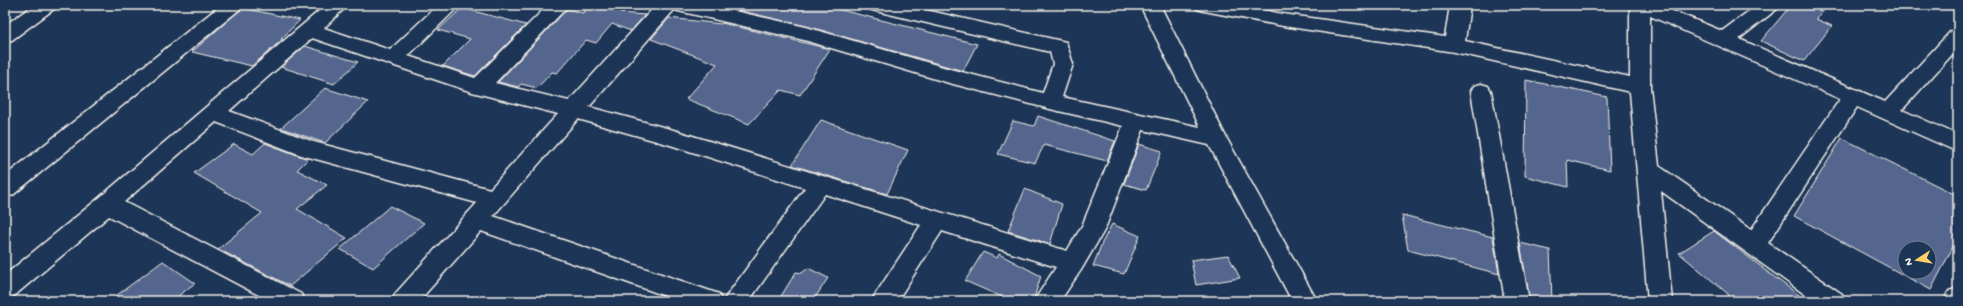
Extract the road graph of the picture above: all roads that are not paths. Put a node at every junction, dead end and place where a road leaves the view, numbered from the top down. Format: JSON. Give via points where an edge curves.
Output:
{"nodes":[{"id":1,"x":47,"y":5,"type":"edge"},
{"id":2,"x":233,"y":5,"type":"edge"},
{"id":3,"x":338,"y":5,"type":"edge"},
{"id":4,"x":450,"y":5,"type":"edge"},
{"id":5,"x":559,"y":5,"type":"edge"},
{"id":6,"x":667,"y":5,"type":"edge"},
{"id":7,"x":680,"y":5,"type":"edge"},
{"id":8,"x":876,"y":5,"type":"edge"},
{"id":9,"x":1150,"y":5,"type":"edge"},
{"id":10,"x":1204,"y":5,"type":"edge"},
{"id":11,"x":1460,"y":5,"type":"edge"},
{"id":12,"x":1640,"y":5,"type":"edge"},
{"id":13,"x":1770,"y":5,"type":"edge"},
{"id":14,"x":1286,"y":13,"type":"edge"},
{"id":15,"x":309,"y":30,"type":"junction"},
{"id":16,"x":5,"y":35,"type":"edge"},
{"id":17,"x":1724,"y":40,"type":"junction"},
{"id":18,"x":1454,"y":45,"type":"junction"},
{"id":19,"x":1954,"y":47,"type":"edge"},
{"id":20,"x":393,"y":58,"type":"junction"},
{"id":21,"x":479,"y":87,"type":"junction"},
{"id":22,"x":1640,"y":87,"type":"junction"},
{"id":23,"x":1481,"y":90,"type":"dead end"},
{"id":24,"x":1852,"y":98,"type":"junction"},
{"id":25,"x":1050,"y":102,"type":"junction"},
{"id":26,"x":574,"y":110,"type":"junction"},
{"id":27,"x":213,"y":113,"type":"junction"},
{"id":28,"x":1887,"y":113,"type":"junction"},
{"id":29,"x":1135,"y":122,"type":"junction"},
{"id":30,"x":1216,"y":139,"type":"junction"},
{"id":31,"x":1958,"y":144,"type":"edge"},
{"id":32,"x":1649,"y":171,"type":"junction"},
{"id":33,"x":820,"y":184,"type":"junction"},
{"id":34,"x":5,"y":189,"type":"edge"},
{"id":35,"x":496,"y":199,"type":"junction"},
{"id":36,"x":107,"y":204,"type":"junction"},
{"id":37,"x":477,"y":220,"type":"junction"},
{"id":38,"x":937,"y":220,"type":"junction"},
{"id":39,"x":1754,"y":245,"type":"junction"},
{"id":40,"x":1073,"y":263,"type":"junction"},
{"id":41,"x":5,"y":289,"type":"edge"},
{"id":42,"x":1958,"y":298,"type":"edge"},
{"id":43,"x":292,"y":301,"type":"edge"},
{"id":44,"x":404,"y":301,"type":"edge"},
{"id":45,"x":710,"y":301,"type":"edge"},
{"id":46,"x":735,"y":301,"type":"edge"},
{"id":47,"x":883,"y":301,"type":"edge"},
{"id":48,"x":1046,"y":301,"type":"edge"},
{"id":49,"x":1305,"y":301,"type":"edge"},
{"id":50,"x":1517,"y":301,"type":"edge"},
{"id":51,"x":1660,"y":301,"type":"edge"},
{"id":52,"x":1833,"y":301,"type":"edge"},
{"id":53,"x":1956,"y":301,"type":"edge"}],
"edges":[{"from":1,"to":16,"type":"street"},
{"from":2,"to":34,"type":"street"},
{"from":3,"to":15,"type":"street"},
{"from":4,"to":20,"type":"street"},
{"from":5,"to":21,"type":"street"},
{"from":6,"to":26,"type":"street"},
{"from":7,"to":25,"type":"street","via":[[806,34],[949,76]]},
{"from":8,"to":25,"type":"street","via":[[1059,47],[1063,64]]},
{"from":9,"to":30,"type":"street"},
{"from":10,"to":14,"type":"street"},
{"from":11,"to":18,"type":"street"},
{"from":12,"to":17,"type":"street"},
{"from":12,"to":22,"type":"street"},
{"from":13,"to":17,"type":"street"},
{"from":14,"to":18,"type":"street"},
{"from":15,"to":20,"type":"street"},
{"from":15,"to":27,"type":"street"},
{"from":17,"to":24,"type":"street"},
{"from":18,"to":22,"type":"street"},
{"from":19,"to":28,"type":"street"},
{"from":20,"to":21,"type":"street"},
{"from":21,"to":26,"type":"street"},
{"from":22,"to":32,"type":"street"},
{"from":23,"to":50,"type":"street"},
{"from":24,"to":28,"type":"street"},
{"from":24,"to":39,"type":"street"},
{"from":25,"to":29,"type":"street"},
{"from":26,"to":33,"type":"street"},
{"from":26,"to":35,"type":"street"},
{"from":27,"to":35,"type":"street","via":[[309,148]]},
{"from":27,"to":36,"type":"street"},
{"from":28,"to":31,"type":"street"},
{"from":29,"to":30,"type":"street"},
{"from":29,"to":40,"type":"street","via":[[1093,229]]},
{"from":30,"to":49,"type":"street"},
{"from":32,"to":39,"type":"street"},
{"from":32,"to":51,"type":"street"},
{"from":33,"to":38,"type":"street"},
{"from":33,"to":46,"type":"street"},
{"from":35,"to":37,"type":"street"},
{"from":36,"to":41,"type":"street"},
{"from":36,"to":43,"type":"street"},
{"from":37,"to":44,"type":"street"},
{"from":37,"to":45,"type":"street"},
{"from":38,"to":40,"type":"street"},
{"from":38,"to":47,"type":"street"},
{"from":39,"to":52,"type":"street"},
{"from":40,"to":48,"type":"street"},
{"from":42,"to":53,"type":"street"}]}
